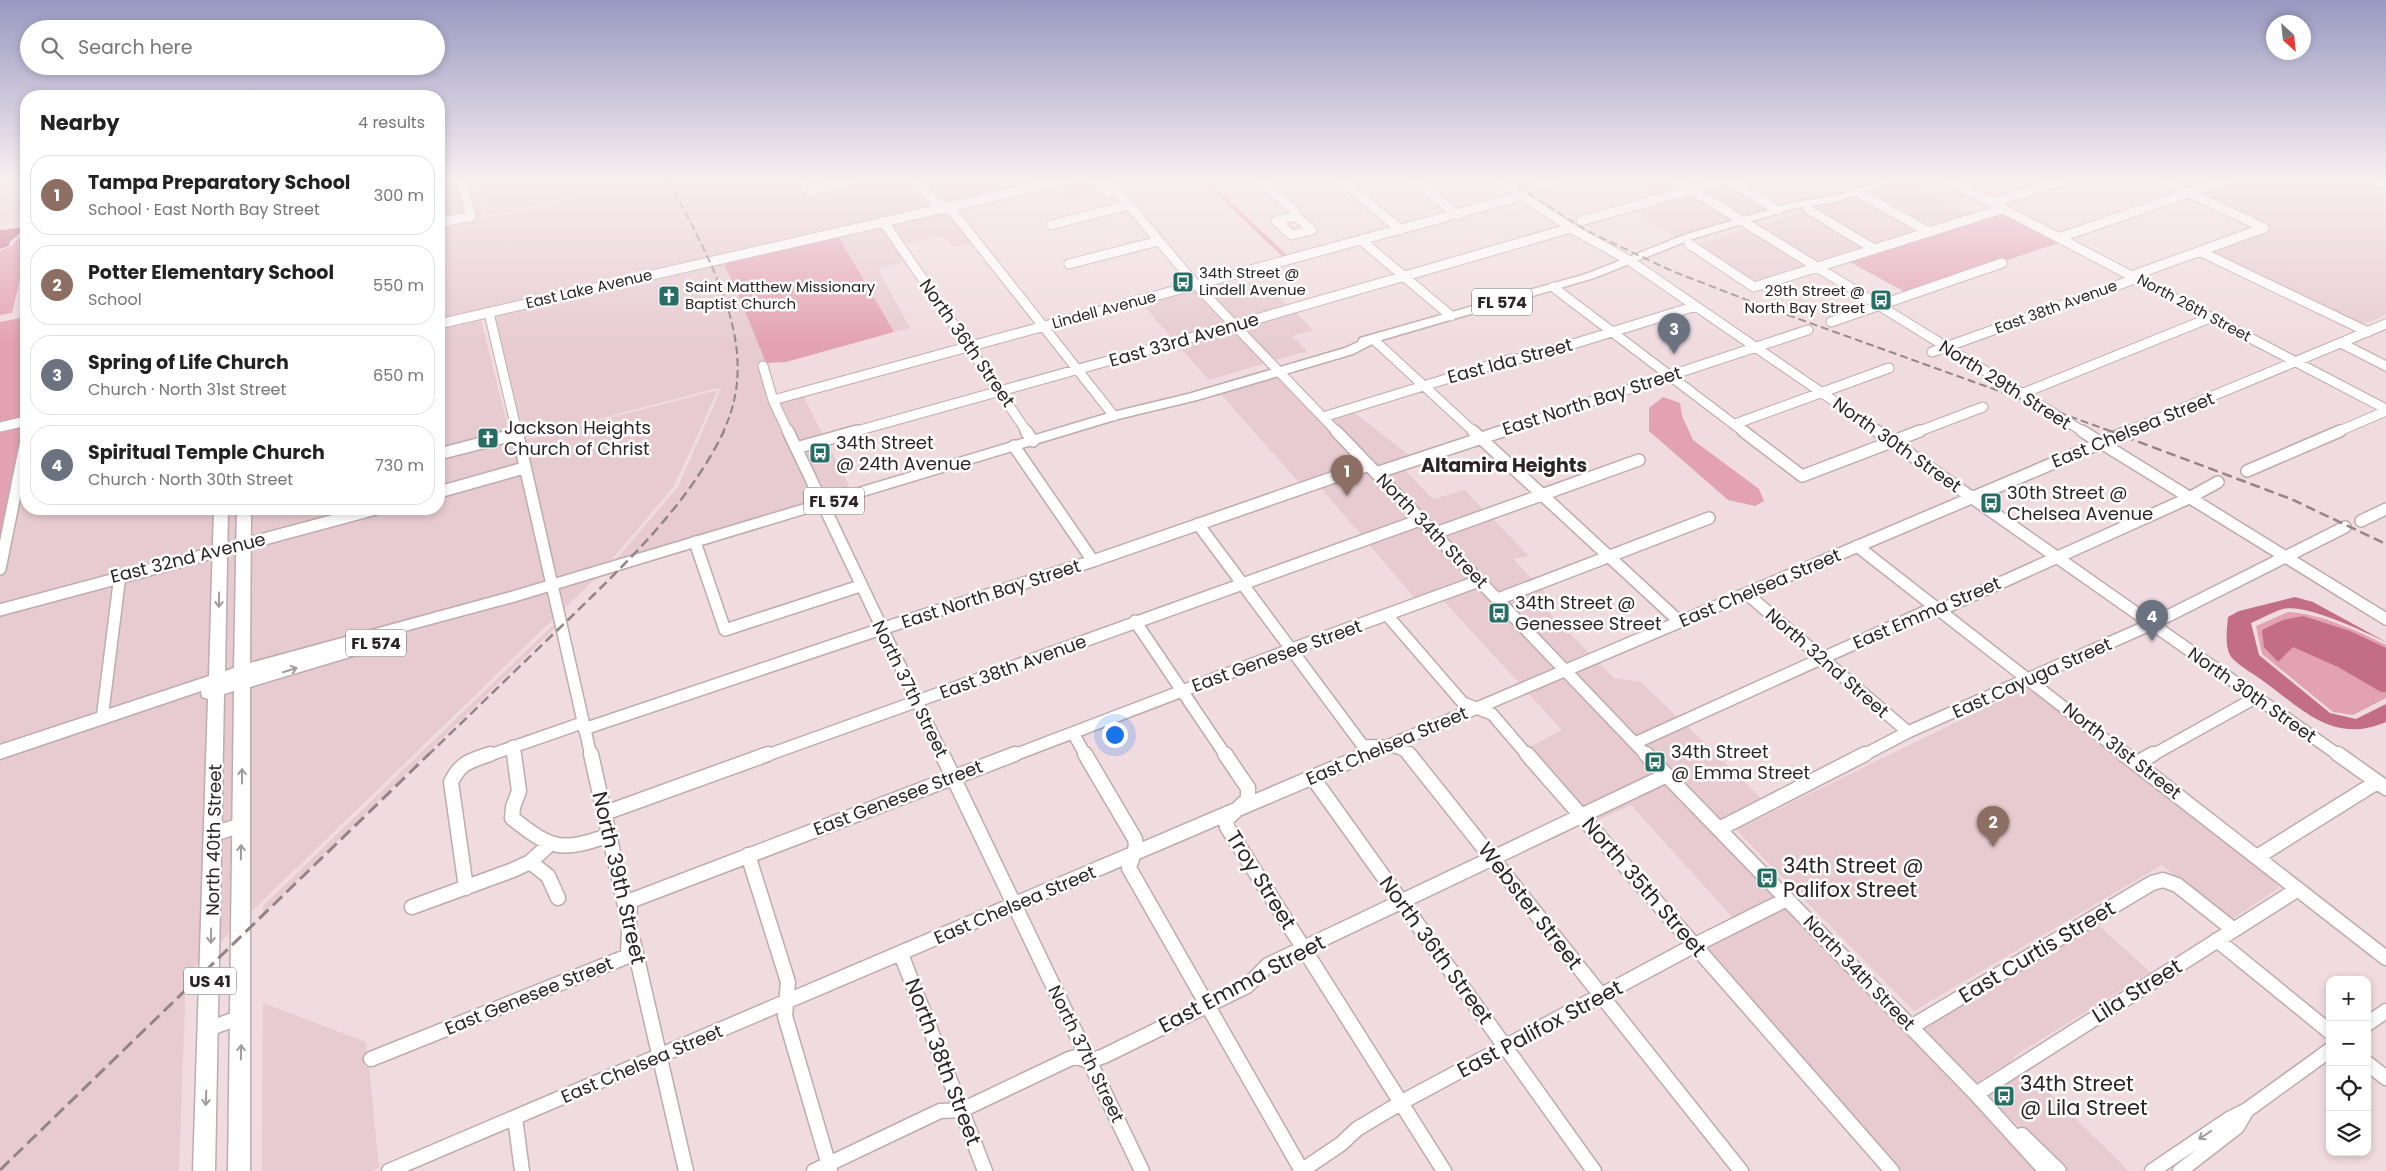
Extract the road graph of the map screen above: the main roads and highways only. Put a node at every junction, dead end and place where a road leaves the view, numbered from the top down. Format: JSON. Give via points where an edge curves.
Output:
{"nodes":[{"id":1,"x":1694,"y":235,"type":"edge"},
{"id":2,"x":1714,"y":235,"type":"edge"},
{"id":3,"x":1652,"y":253,"type":"junction"},
{"id":4,"x":223,"y":515,"type":"edge"},
{"id":5,"x":244,"y":515,"type":"edge"},
{"id":6,"x":243,"y":678,"type":"junction"},
{"id":7,"x":217,"y":685,"type":"junction"},
{"id":8,"x":0,"y":752,"type":"edge"},
{"id":9,"x":204,"y":1171,"type":"edge"},
{"id":10,"x":239,"y":1171,"type":"edge"}],
"edges":[{"from":1,"to":3,"type":"main road","number":"FL 574"},
{"from":2,"to":3,"type":"main road","number":"FL 574"},
{"from":3,"to":6,"type":"main road","number":"FL 574","via":[[1553,287],[1373,339],[1349,351],[1274,368],[1192,397],[1114,416],[508,598],[350,652]]},
{"from":4,"to":7,"type":"main road","name":"North 40th Street","number":"US 41","one_way":true},
{"from":5,"to":6,"type":"main road","name":"North 40th Street","number":"US 41"},
{"from":6,"to":7,"type":"main road","number":"FL 574"},
{"from":10,"to":6,"type":"main road","name":"North 40th Street","number":"US 41","one_way":true},
{"from":7,"to":8,"type":"main road","number":"FL 574"},
{"from":7,"to":9,"type":"main road","name":"North 40th Street","number":"US 41","one_way":true}]}
